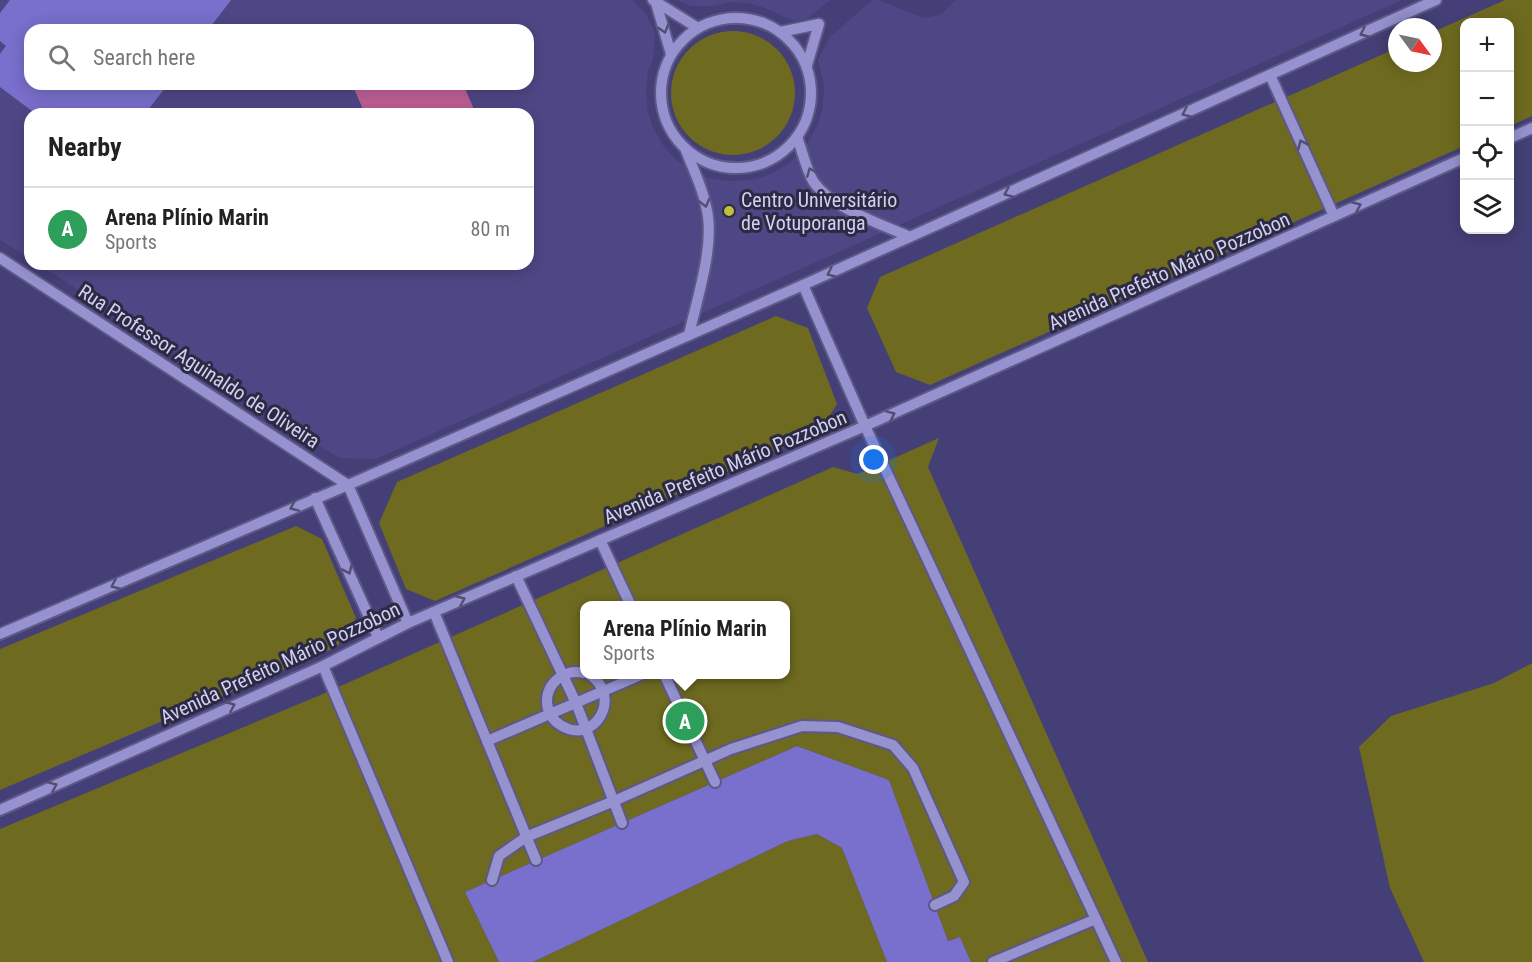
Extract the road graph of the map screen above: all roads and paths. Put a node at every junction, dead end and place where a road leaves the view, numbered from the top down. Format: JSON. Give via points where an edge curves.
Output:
{"nodes":[{"id":1,"x":1436,"y":0,"type":"edge"},
{"id":2,"x":654,"y":2,"type":"edge"},
{"id":3,"x":698,"y":28,"type":"junction"},
{"id":4,"x":780,"y":32,"type":"junction"},
{"id":5,"x":671,"y":54,"type":"junction"},
{"id":6,"x":807,"y":65,"type":"junction"},
{"id":7,"x":1270,"y":75,"type":"junction"},
{"id":8,"x":1532,"y":128,"type":"edge"},
{"id":9,"x":1514,"y":136,"type":"edge"},
{"id":10,"x":797,"y":137,"type":"junction"},
{"id":11,"x":685,"y":148,"type":"junction"},
{"id":12,"x":1460,"y":160,"type":"edge"},
{"id":13,"x":1334,"y":216,"type":"junction"},
{"id":14,"x":910,"y":237,"type":"junction"},
{"id":15,"x":0,"y":258,"type":"edge"},
{"id":16,"x":803,"y":285,"type":"junction"},
{"id":17,"x":689,"y":335,"type":"junction"},
{"id":18,"x":865,"y":426,"type":"junction"},
{"id":19,"x":348,"y":485,"type":"junction"},
{"id":20,"x":315,"y":498,"type":"junction"},
{"id":21,"x":600,"y":540,"type":"junction"},
{"id":22,"x":516,"y":576,"type":"junction"},
{"id":23,"x":629,"y":601,"type":"edge"},
{"id":24,"x":434,"y":612,"type":"junction"},
{"id":25,"x":408,"y":623,"type":"junction"},
{"id":26,"x":0,"y":634,"type":"edge"},
{"id":27,"x":378,"y":637,"type":"junction"},
{"id":28,"x":323,"y":666,"type":"junction"},
{"id":29,"x":580,"y":671,"type":"edge"},
{"id":30,"x":563,"y":675,"type":"junction"},
{"id":31,"x":596,"y":679,"type":"edge"},
{"id":32,"x":633,"y":679,"type":"edge"},
{"id":33,"x":666,"y":679,"type":"edge"},
{"id":34,"x":604,"y":691,"type":"junction"},
{"id":35,"x":576,"y":703,"type":"junction"},
{"id":36,"x":550,"y":714,"type":"junction"},
{"id":37,"x":586,"y":729,"type":"junction"},
{"id":38,"x":488,"y":741,"type":"junction"},
{"id":39,"x":705,"y":761,"type":"junction"},
{"id":40,"x":715,"y":782,"type":"dead end"},
{"id":41,"x":614,"y":801,"type":"junction"},
{"id":42,"x":0,"y":810,"type":"edge"},
{"id":43,"x":622,"y":823,"type":"dead end"},
{"id":44,"x":526,"y":837,"type":"junction"},
{"id":45,"x":536,"y":860,"type":"dead end"},
{"id":46,"x":492,"y":880,"type":"dead end"},
{"id":47,"x":935,"y":905,"type":"dead end"},
{"id":48,"x":1096,"y":919,"type":"junction"},
{"id":49,"x":448,"y":962,"type":"edge"},
{"id":50,"x":993,"y":962,"type":"edge"},
{"id":51,"x":1116,"y":962,"type":"edge"}],
"edges":[{"from":1,"to":7,"type":"street","one_way":true},
{"from":2,"to":3,"type":"street"},
{"from":2,"to":5,"type":"street","one_way":true},
{"from":3,"to":4,"type":"street","via":[[734,17],[752,18]]},
{"from":3,"to":5,"type":"street"},
{"from":4,"to":6,"type":"street","via":[[798,49]]},
{"from":4,"to":6,"type":"street","via":[[819,24]]},
{"from":5,"to":11,"type":"street","via":[[663,78],[662,104],[666,120]]},
{"from":6,"to":10,"type":"street","via":[[811,102]]},
{"from":13,"to":7,"type":"street","one_way":true},
{"from":7,"to":14,"type":"street","one_way":true},
{"from":8,"to":9,"type":"street"},
{"from":10,"to":11,"type":"street","via":[[777,156],[751,167],[714,165]]},
{"from":14,"to":10,"type":"street","one_way":true,"via":[[849,210],[825,193],[813,180]]},
{"from":11,"to":17,"type":"street","one_way":true,"via":[[707,207],[709,230]]},
{"from":13,"to":12,"type":"street","name":"Avenida Prefeito Mário Pozzobon","one_way":true},
{"from":18,"to":13,"type":"street","name":"Avenida Prefeito Mário Pozzobon","one_way":true},
{"from":14,"to":16,"type":"street","one_way":true},
{"from":15,"to":19,"type":"street","name":"Rua Professor Aguinaldo de Oliveira"},
{"from":16,"to":17,"type":"street"},
{"from":16,"to":18,"type":"street"},
{"from":17,"to":19,"type":"street"},
{"from":18,"to":21,"type":"street","name":"Avenida Prefeito Mário Pozzobon"},
{"from":18,"to":48,"type":"street"},
{"from":19,"to":20,"type":"street"},
{"from":19,"to":25,"type":"street"},
{"from":20,"to":26,"type":"street","one_way":true},
{"from":20,"to":27,"type":"street","one_way":true},
{"from":21,"to":22,"type":"street","name":"Avenida Prefeito Mário Pozzobon"},
{"from":21,"to":23,"type":"street"},
{"from":24,"to":22,"type":"street","name":"Avenida Prefeito Mário Pozzobon","one_way":true},
{"from":22,"to":30,"type":"street"},
{"from":24,"to":25,"type":"street","name":"Avenida Prefeito Mário Pozzobon"},
{"from":24,"to":38,"type":"street"},
{"from":25,"to":27,"type":"street","name":"Avenida Prefeito Mário Pozzobon"},
{"from":27,"to":28,"type":"street","name":"Avenida Prefeito Mário Pozzobon"},
{"from":42,"to":28,"type":"street","name":"Avenida Prefeito Mário Pozzobon","one_way":true},
{"from":28,"to":49,"type":"street"},
{"from":29,"to":30,"type":"street"},
{"from":30,"to":35,"type":"street"},
{"from":30,"to":36,"type":"street","via":[[548,692]]},
{"from":31,"to":34,"type":"street"},
{"from":32,"to":34,"type":"street"},
{"from":33,"to":39,"type":"street"},
{"from":34,"to":35,"type":"street"},
{"from":34,"to":37,"type":"street","via":[[603,714]]},
{"from":35,"to":36,"type":"street"},
{"from":35,"to":37,"type":"street"},
{"from":36,"to":37,"type":"street","via":[[565,728]]},
{"from":36,"to":38,"type":"street"},
{"from":37,"to":41,"type":"street"},
{"from":38,"to":44,"type":"street"},
{"from":39,"to":40,"type":"street"},
{"from":39,"to":41,"type":"street"},
{"from":39,"to":47,"type":"street","via":[[731,748],[802,726],[838,727],[893,745],[913,768],[964,882],[954,896]]},
{"from":41,"to":43,"type":"street"},
{"from":41,"to":44,"type":"street"},
{"from":44,"to":45,"type":"street"},
{"from":44,"to":46,"type":"street","via":[[499,856]]},
{"from":48,"to":50,"type":"street"},
{"from":48,"to":51,"type":"street"}]}
